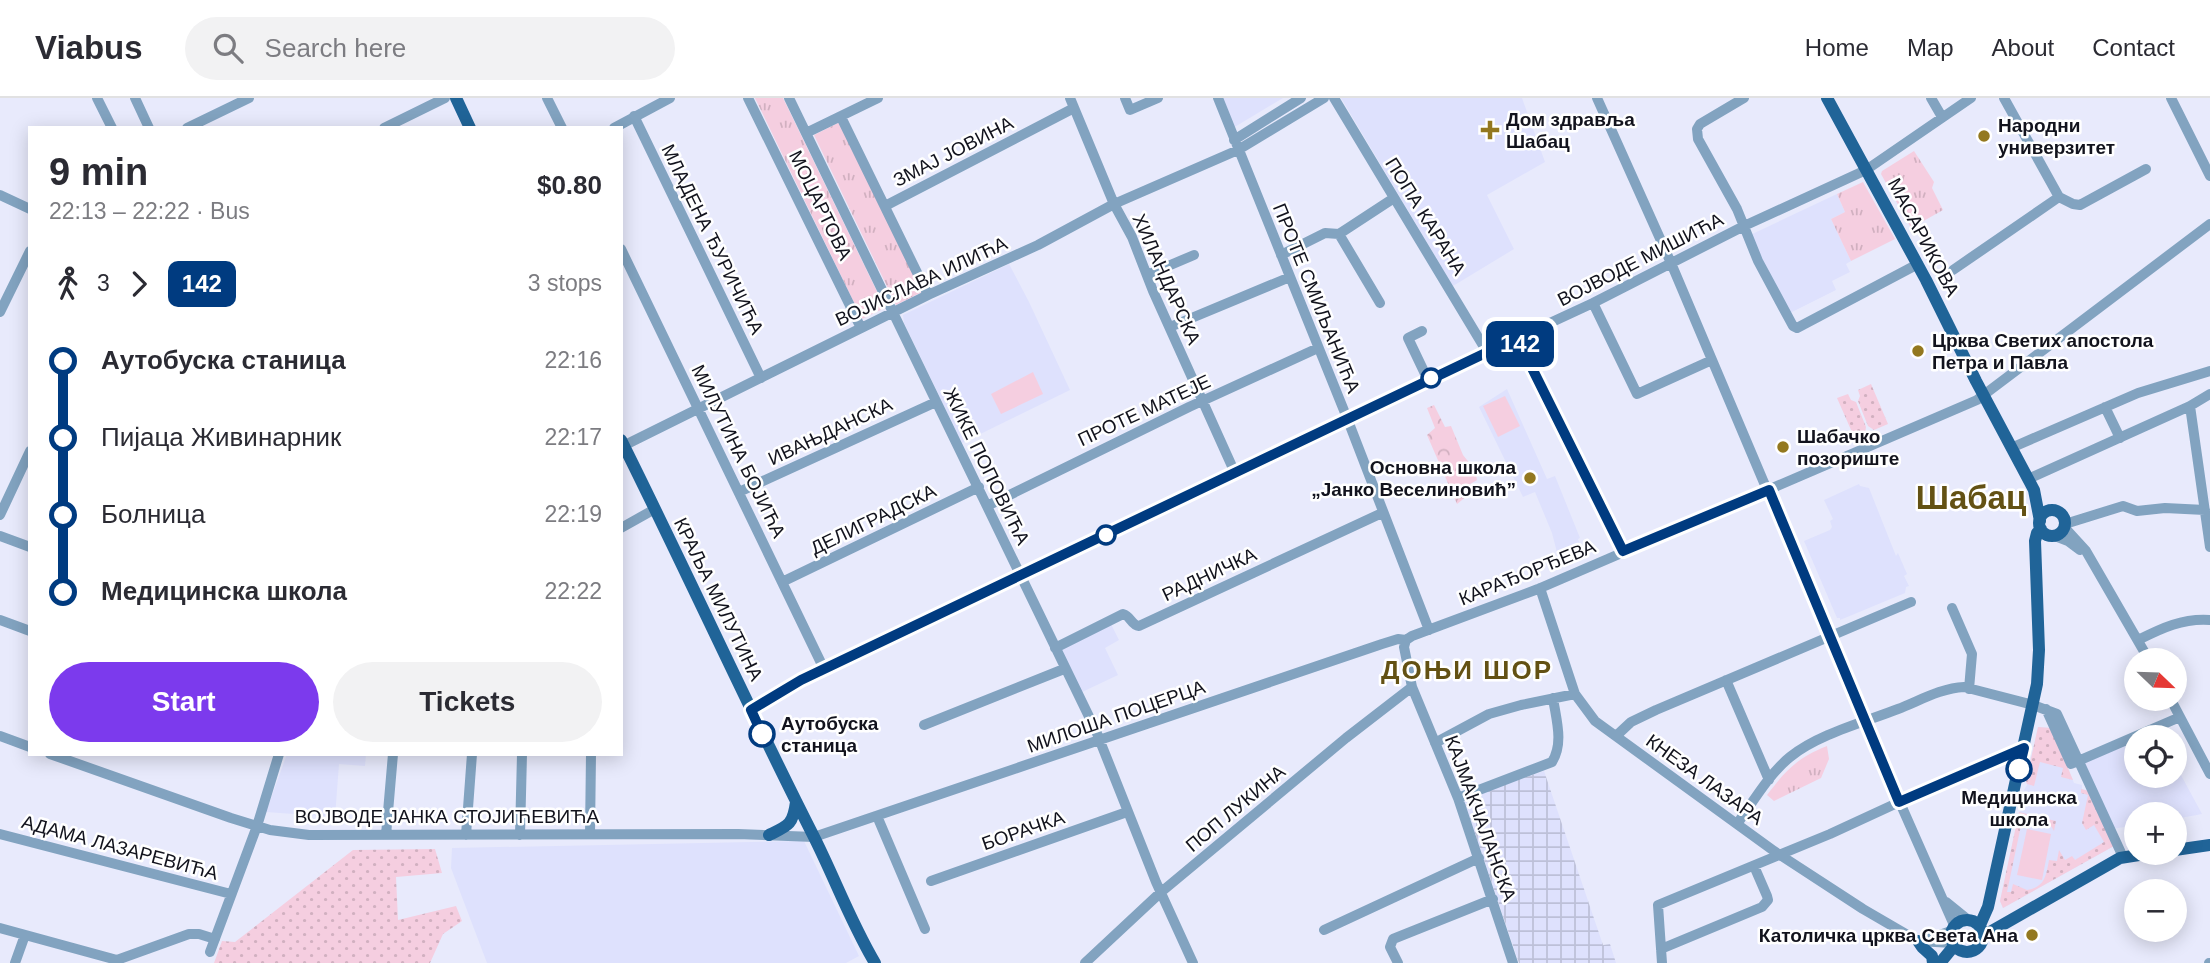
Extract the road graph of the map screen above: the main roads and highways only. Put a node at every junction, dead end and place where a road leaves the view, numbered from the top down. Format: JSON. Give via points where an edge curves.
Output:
{"nodes":[{"id":1,"x":456,"y":98,"type":"edge"},
{"id":2,"x":1827,"y":98,"type":"edge"},
{"id":3,"x":469,"y":126,"type":"edge"},
{"id":4,"x":623,"y":446,"type":"edge"},
{"id":5,"x":2031,"y":485,"type":"junction"},
{"id":6,"x":2054,"y":511,"type":"junction"},
{"id":7,"x":2041,"y":525,"type":"junction"},
{"id":8,"x":2059,"y":531,"type":"junction"},
{"id":9,"x":2037,"y":567,"type":"junction"},
{"id":10,"x":796,"y":802,"type":"junction"},
{"id":11,"x":769,"y":835,"type":"road end"},
{"id":12,"x":2210,"y":845,"type":"edge"},
{"id":13,"x":2187,"y":848,"type":"edge"},
{"id":14,"x":2124,"y":857,"type":"edge"},
{"id":15,"x":1989,"y":901,"type":"junction"},
{"id":16,"x":2012,"y":920,"type":"junction"},
{"id":17,"x":1976,"y":926,"type":"junction"},
{"id":18,"x":1955,"y":939,"type":"junction"},
{"id":19,"x":1919,"y":941,"type":"road end"},
{"id":20,"x":875,"y":963,"type":"edge"},
{"id":21,"x":1933,"y":963,"type":"edge"},
{"id":22,"x":1940,"y":963,"type":"edge"},
{"id":23,"x":1948,"y":963,"type":"edge"}],
"edges":[{"from":1,"to":3,"type":"main road"},
{"from":2,"to":5,"type":"main road","name":"МАСАРИКОВА"},
{"from":4,"to":10,"type":"main road","name":"КРАЉА МИЛУТИНА"},
{"from":5,"to":6,"type":"main road"},
{"from":5,"to":7,"type":"main road"},
{"from":6,"to":7,"type":"main road","via":[[2047,512]]},
{"from":6,"to":8,"type":"main road","via":[[2062,515]]},
{"from":7,"to":8,"type":"main road","via":[[2046,534]]},
{"from":7,"to":9,"type":"main road","via":[[2035,537]]},
{"from":8,"to":9,"type":"main road","via":[[2043,547]]},
{"from":9,"to":15,"type":"main road","via":[[2039,668]]},
{"from":10,"to":11,"type":"main road","via":[[787,827]]},
{"from":10,"to":20,"type":"main road","name":"КРАЉА МИЛУТИНА"},
{"from":12,"to":13,"type":"main road"},
{"from":14,"to":16,"type":"main road"},
{"from":15,"to":16,"type":"main road","via":[[1995,916]]},
{"from":15,"to":17,"type":"main road"},
{"from":16,"to":17,"type":"main road"},
{"from":17,"to":18,"type":"main road","via":[[1960,921]]},
{"from":17,"to":18,"type":"main road","via":[[1982,942],[1975,950]]},
{"from":18,"to":22,"type":"main road"},
{"from":18,"to":23,"type":"main road"},
{"from":19,"to":21,"type":"main road"}]}
